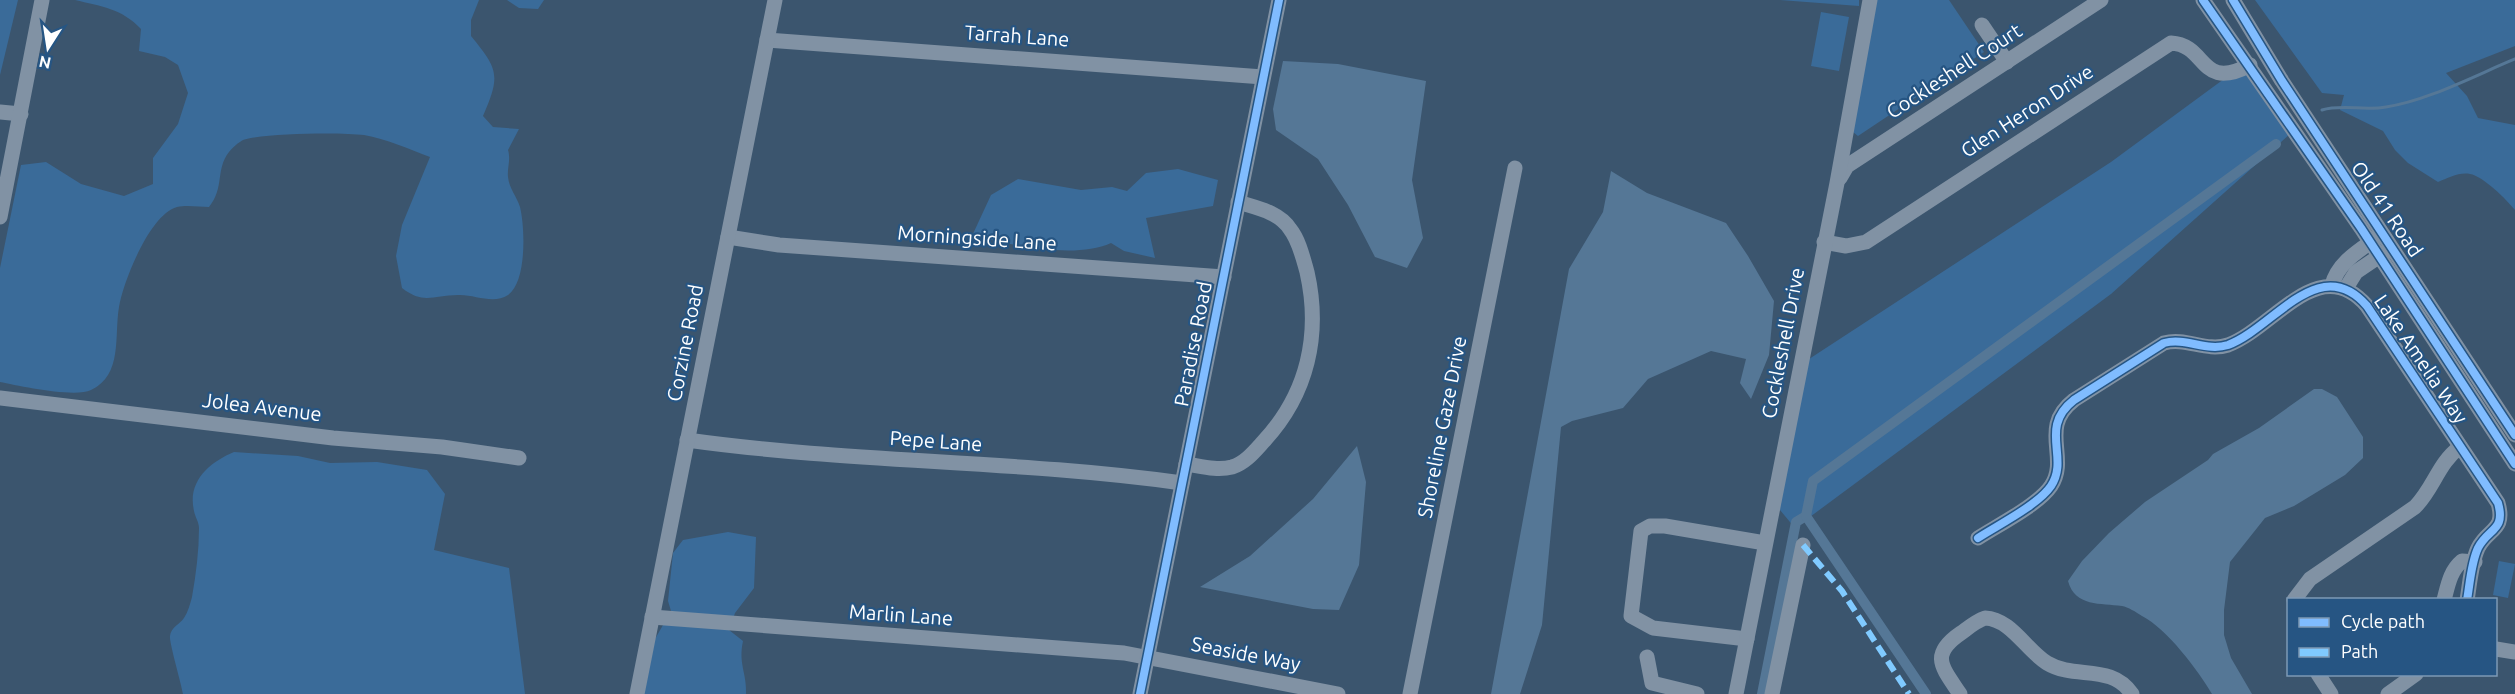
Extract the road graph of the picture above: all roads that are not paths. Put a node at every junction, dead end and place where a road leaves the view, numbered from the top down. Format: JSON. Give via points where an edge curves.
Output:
{"nodes":[{"id":1,"x":42,"y":0,"type":"edge"},
{"id":2,"x":775,"y":0,"type":"edge"},
{"id":3,"x":1279,"y":0,"type":"edge"},
{"id":4,"x":1870,"y":0,"type":"edge"},
{"id":5,"x":2101,"y":0,"type":"edge"},
{"id":6,"x":2203,"y":0,"type":"edge"},
{"id":7,"x":2233,"y":0,"type":"edge"},
{"id":8,"x":2079,"y":6,"type":"edge"},
{"id":9,"x":1982,"y":25,"type":"dead end"},
{"id":10,"x":767,"y":40,"type":"junction"},
{"id":11,"x":2007,"y":62,"type":"junction"},
{"id":12,"x":2250,"y":66,"type":"junction"},
{"id":13,"x":1263,"y":77,"type":"junction"},
{"id":14,"x":0,"y":112,"type":"edge"},
{"id":15,"x":21,"y":114,"type":"junction"},
{"id":16,"x":1515,"y":168,"type":"dead end"},
{"id":17,"x":1837,"y":183,"type":"junction"},
{"id":18,"x":1238,"y":202,"type":"junction"},
{"id":19,"x":0,"y":217,"type":"edge"},
{"id":20,"x":2384,"y":234,"type":"junction"},
{"id":21,"x":728,"y":237,"type":"junction"},
{"id":22,"x":1824,"y":242,"type":"junction"},
{"id":23,"x":2370,"y":243,"type":"junction"},
{"id":24,"x":2392,"y":248,"type":"junction"},
{"id":25,"x":2379,"y":257,"type":"junction"},
{"id":26,"x":1224,"y":277,"type":"junction"},
{"id":27,"x":2339,"y":287,"type":"junction"},
{"id":28,"x":0,"y":398,"type":"edge"},
{"id":29,"x":2515,"y":435,"type":"edge"},
{"id":30,"x":687,"y":440,"type":"junction"},
{"id":31,"x":2460,"y":447,"type":"junction"},
{"id":32,"x":519,"y":458,"type":"dead end"},
{"id":33,"x":1186,"y":464,"type":"junction"},
{"id":34,"x":2515,"y":464,"type":"edge"},
{"id":35,"x":1182,"y":483,"type":"junction"},
{"id":36,"x":1978,"y":538,"type":"dead end"},
{"id":37,"x":1766,"y":543,"type":"junction"},
{"id":38,"x":1803,"y":545,"type":"dead end"},
{"id":39,"x":2475,"y":562,"type":"junction"},
{"id":40,"x":2295,"y":598,"type":"edge"},
{"id":41,"x":2445,"y":598,"type":"edge"},
{"id":42,"x":2467,"y":598,"type":"edge"},
{"id":43,"x":652,"y":617,"type":"junction"},
{"id":44,"x":1747,"y":639,"type":"junction"},
{"id":45,"x":2497,"y":649,"type":"edge"},
{"id":46,"x":2515,"y":652,"type":"edge"},
{"id":47,"x":1147,"y":656,"type":"junction"},
{"id":48,"x":1647,"y":657,"type":"dead end"},
{"id":49,"x":2319,"y":676,"type":"edge"},
{"id":50,"x":2415,"y":676,"type":"edge"},
{"id":51,"x":1677,"y":692,"type":"edge"},
{"id":52,"x":637,"y":694,"type":"edge"},
{"id":53,"x":1140,"y":694,"type":"edge"},
{"id":54,"x":1338,"y":694,"type":"edge"},
{"id":55,"x":1410,"y":694,"type":"edge"},
{"id":56,"x":1697,"y":694,"type":"edge"},
{"id":57,"x":1736,"y":694,"type":"edge"},
{"id":58,"x":1772,"y":694,"type":"edge"},
{"id":59,"x":1960,"y":694,"type":"edge"},
{"id":60,"x":2132,"y":694,"type":"edge"},
{"id":61,"x":2331,"y":694,"type":"edge"},
{"id":62,"x":2388,"y":694,"type":"edge"}],
"edges":[{"from":1,"to":15,"type":"street"},
{"from":2,"to":10,"type":"street","name":"Corzine Road"},
{"from":3,"to":13,"type":"street","name":"Paradise Road"},
{"from":4,"to":17,"type":"street","name":"Cockleshell Drive"},
{"from":5,"to":8,"type":"street","name":"Cockleshell Court"},
{"from":6,"to":12,"type":"street","name":"Old 41 Road"},
{"from":7,"to":20,"type":"street","name":"Old 41 Road"},
{"from":8,"to":11,"type":"street","name":"Cockleshell Court"},
{"from":9,"to":11,"type":"street"},
{"from":10,"to":13,"type":"street","name":"Tarrah Lane"},
{"from":10,"to":21,"type":"street","name":"Corzine Road"},
{"from":11,"to":17,"type":"street","name":"Cockleshell Court","via":[[1847,166]]},
{"from":12,"to":22,"type":"street","name":"Glen Heron Drive","via":[[2216,74],[2180,44],[2163,47],[1866,243],[1846,246]]},
{"from":12,"to":23,"type":"street","name":"Old 41 Road"},
{"from":13,"to":18,"type":"street","name":"Paradise Road"},
{"from":14,"to":15,"type":"street"},
{"from":15,"to":19,"type":"street"},
{"from":16,"to":55,"type":"street","name":"Shoreline Gaze Drive"},
{"from":17,"to":22,"type":"street","name":"Cockleshell Drive"},
{"from":18,"to":26,"type":"street","name":"Paradise Road"},
{"from":18,"to":33,"type":"street","via":[[1283,220],[1296,238],[1312,299],[1312,345],[1302,383],[1290,407],[1248,458],[1229,468]]},
{"from":20,"to":23,"type":"street"},
{"from":20,"to":24,"type":"street","name":"Old 41 Road"},
{"from":21,"to":26,"type":"street","name":"Morningside Lane","via":[[779,245]]},
{"from":21,"to":30,"type":"street","name":"Corzine Road"},
{"from":22,"to":37,"type":"street","name":"Cockleshell Drive"},
{"from":23,"to":25,"type":"street","name":"Old 41 Road"},
{"from":23,"to":27,"type":"street","via":[[2335,275]]},
{"from":24,"to":25,"type":"street"},
{"from":24,"to":29,"type":"street","name":"Old 41 Road"},
{"from":25,"to":27,"type":"street"},
{"from":25,"to":34,"type":"street","name":"Old 41 Road"},
{"from":26,"to":33,"type":"street","name":"Paradise Road"},
{"from":27,"to":31,"type":"street","name":"Lake Amelia Way","via":[[2367,306]]},
{"from":27,"to":36,"type":"street","via":[[2311,290],[2229,344],[2205,346],[2175,340],[2164,343],[2074,400],[2057,418],[2056,473],[2051,486]]},
{"from":28,"to":32,"type":"street","name":"Jolea Avenue"},
{"from":30,"to":35,"type":"street","name":"Pepe Lane","via":[[837,456],[1129,475]]},
{"from":30,"to":43,"type":"street","name":"Corzine Road"},
{"from":31,"to":39,"type":"street","name":"Lake Amelia Way","via":[[2498,503],[2501,514],[2499,524],[2478,549]]},
{"from":31,"to":40,"type":"street","via":[[2442,463],[2424,499],[2310,579]]},
{"from":33,"to":35,"type":"street","name":"Paradise Road"},
{"from":35,"to":47,"type":"street","name":"Paradise Road"},
{"from":37,"to":44,"type":"street","name":"Cockleshell Drive"},
{"from":37,"to":44,"type":"street","via":[[1650,526],[1641,531],[1631,616],[1653,628]]},
{"from":38,"to":58,"type":"street"},
{"from":39,"to":41,"type":"street","via":[[2462,561],[2458,565]]},
{"from":39,"to":42,"type":"street","name":"Lake Amelia Way"},
{"from":43,"to":47,"type":"street","name":"Marlin Lane"},
{"from":43,"to":52,"type":"street","name":"Corzine Road"},
{"from":44,"to":57,"type":"street","name":"Cockleshell Drive"},
{"from":45,"to":46,"type":"street"},
{"from":47,"to":53,"type":"street","name":"Paradise Road"},
{"from":47,"to":54,"type":"street","name":"Seaside Way"},
{"from":48,"to":51,"type":"street","via":[[1652,683]]},
{"from":49,"to":61,"type":"street"},
{"from":50,"to":62,"type":"street"},
{"from":51,"to":56,"type":"street"},
{"from":59,"to":60,"type":"street","via":[[1943,668],[1942,649],[1985,618],[1999,621],[2051,665],[2110,675]]}]}
